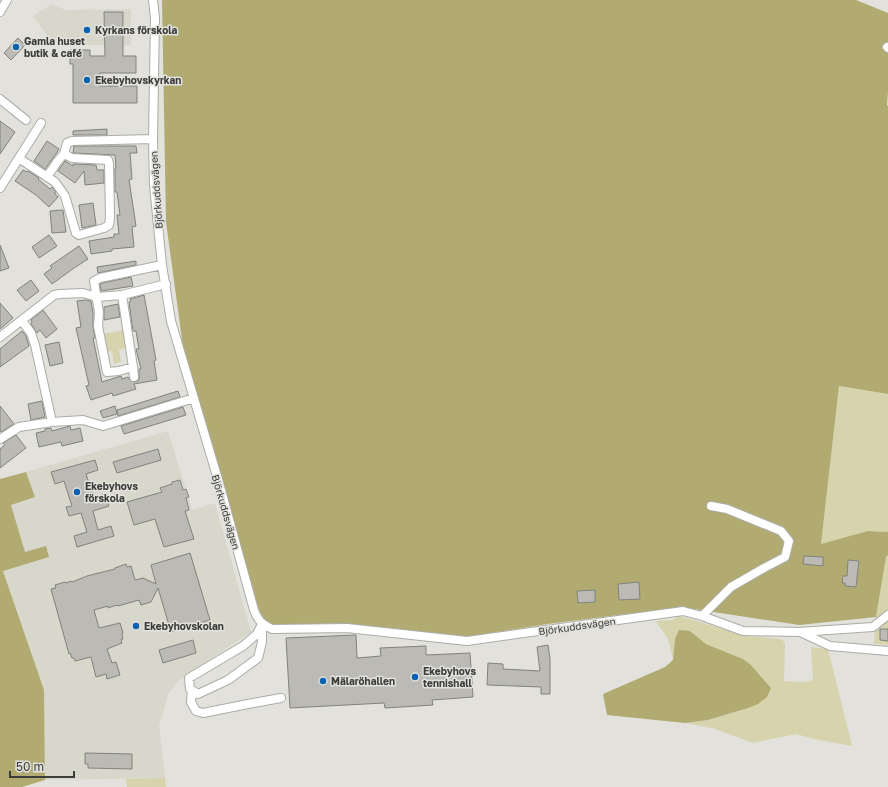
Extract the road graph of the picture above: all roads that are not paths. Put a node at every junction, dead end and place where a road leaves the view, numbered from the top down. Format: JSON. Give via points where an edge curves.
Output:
{"nodes":[{"id":1,"x":8,"y":0,"type":"edge"},
{"id":2,"x":153,"y":0,"type":"edge"},
{"id":3,"x":0,"y":12,"type":"edge"},
{"id":4,"x":0,"y":99,"type":"edge"},
{"id":5,"x":26,"y":120,"type":"dead end"},
{"id":6,"x":41,"y":124,"type":"dead end"},
{"id":7,"x":153,"y":138,"type":"junction"},
{"id":8,"x":64,"y":154,"type":"junction"},
{"id":9,"x":20,"y":159,"type":"junction"},
{"id":10,"x":47,"y":178,"type":"junction"},
{"id":11,"x":0,"y":188,"type":"edge"},
{"id":12,"x":162,"y":265,"type":"junction"},
{"id":13,"x":166,"y":284,"type":"junction"},
{"id":14,"x":122,"y":295,"type":"junction"},
{"id":15,"x":97,"y":297,"type":"junction"},
{"id":16,"x":22,"y":320,"type":"junction"},
{"id":17,"x":0,"y":337,"type":"edge"},
{"id":18,"x":133,"y":367,"type":"junction"},
{"id":19,"x":134,"y":377,"type":"dead end"},
{"id":20,"x":194,"y":398,"type":"junction"},
{"id":21,"x":52,"y":422,"type":"junction"},
{"id":22,"x":0,"y":439,"type":"edge"},
{"id":23,"x":711,"y":506,"type":"dead end"},
{"id":24,"x":888,"y":614,"type":"edge"},
{"id":25,"x":702,"y":616,"type":"junction"},
{"id":26,"x":262,"y":624,"type":"junction"},
{"id":27,"x":799,"y":632,"type":"junction"},
{"id":28,"x":888,"y":651,"type":"edge"},
{"id":29,"x":192,"y":690,"type":"junction"},
{"id":30,"x":281,"y":698,"type":"dead end"}],
"edges":[{"from":1,"to":3,"type":"street"},
{"from":2,"to":7,"type":"street","name":"Björkuddsvägen"},
{"from":4,"to":5,"type":"street"},
{"from":6,"to":9,"type":"street"},
{"from":7,"to":8,"type":"street","name":"Björkuddsvägen","via":[[72,141],[67,143]]},
{"from":7,"to":12,"type":"street","name":"Björkuddsvägen","via":[[154,186]]},
{"from":8,"to":10,"type":"street","name":"Björkuddsvägen"},
{"from":8,"to":10,"type":"street","via":[[85,160],[108,160],[109,225],[79,236],[76,234],[65,196],[55,182]]},
{"from":9,"to":10,"type":"street"},
{"from":9,"to":11,"type":"street"},
{"from":12,"to":13,"type":"street","name":"Björkuddsvägen"},
{"from":12,"to":15,"type":"street","via":[[94,280]]},
{"from":13,"to":14,"type":"street"},
{"from":13,"to":20,"type":"street","name":"Björkuddsvägen","via":[[171,321]]},
{"from":14,"to":15,"type":"street"},
{"from":14,"to":18,"type":"street"},
{"from":15,"to":16,"type":"street","via":[[83,293],[54,295]]},
{"from":15,"to":18,"type":"street","via":[[98,326],[107,372]]},
{"from":16,"to":17,"type":"street"},
{"from":16,"to":21,"type":"street","via":[[35,345]]},
{"from":18,"to":19,"type":"street"},
{"from":20,"to":21,"type":"street","via":[[103,426],[83,420]]},
{"from":20,"to":26,"type":"street","name":"Björkuddsvägen","via":[[254,610]]},
{"from":21,"to":22,"type":"street","via":[[19,427]]},
{"from":23,"to":25,"type":"street","via":[[727,509],[781,531],[789,541],[785,557],[731,587]]},
{"from":24,"to":27,"type":"street","via":[[873,627]]},
{"from":25,"to":26,"type":"street","name":"Björkuddsvägen","via":[[683,611],[671,612],[467,642],[347,628],[272,629]]},
{"from":25,"to":27,"type":"street","name":"Björkuddsvägen","via":[[743,631]]},
{"from":26,"to":29,"type":"street","via":[[257,634],[243,646],[189,678]]},
{"from":26,"to":29,"type":"street","name":"Björkuddsvägen","via":[[262,642],[258,658],[228,680],[198,694]]},
{"from":27,"to":28,"type":"street","name":"Björkuddsvägen","via":[[830,646]]},
{"from":29,"to":30,"type":"street","via":[[191,702],[196,711],[203,713]]}]}
